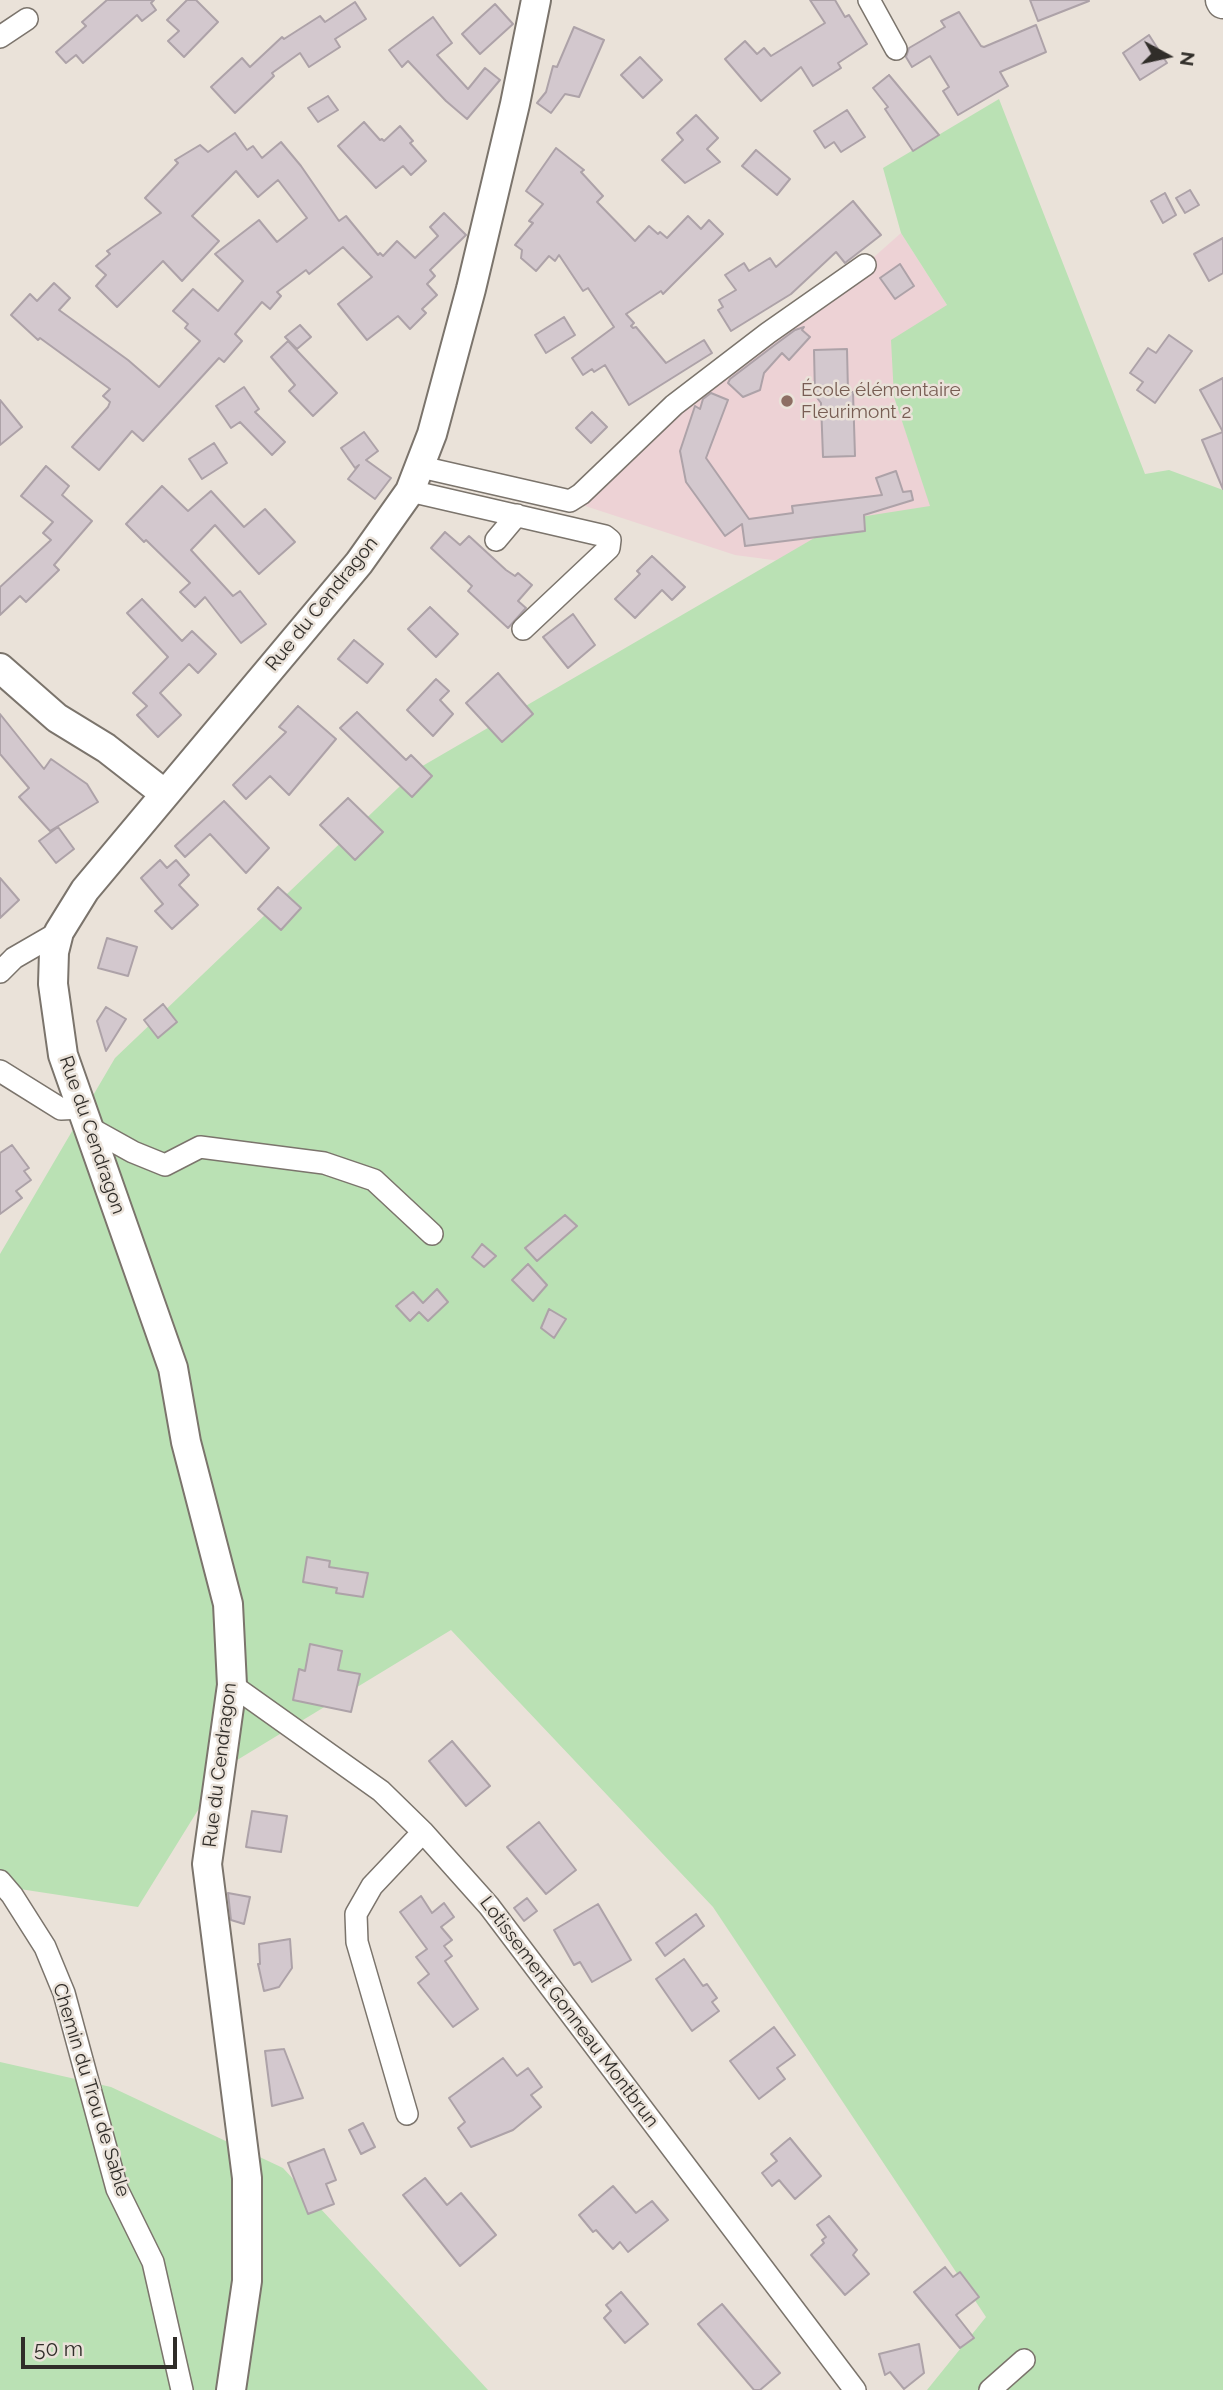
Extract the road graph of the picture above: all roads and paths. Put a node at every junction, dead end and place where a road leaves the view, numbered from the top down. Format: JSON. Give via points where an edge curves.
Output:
{"nodes":[{"id":1,"x":536,"y":0,"type":"edge"},
{"id":2,"x":869,"y":0,"type":"edge"},
{"id":3,"x":27,"y":19,"type":"dead end"},
{"id":4,"x":0,"y":37,"type":"edge"},
{"id":5,"x":896,"y":49,"type":"dead end"},
{"id":6,"x":865,"y":265,"type":"dead end"},
{"id":7,"x":416,"y":479,"type":"junction"},
{"id":8,"x":517,"y":515,"type":"junction"},
{"id":9,"x":496,"y":540,"type":"dead end"},
{"id":10,"x":523,"y":629,"type":"dead end"},
{"id":11,"x":0,"y":667,"type":"edge"},
{"id":12,"x":165,"y":794,"type":"junction"},
{"id":13,"x":59,"y":932,"type":"junction"},
{"id":14,"x":0,"y":972,"type":"edge"},
{"id":15,"x":0,"y":1071,"type":"edge"},
{"id":16,"x":85,"y":1117,"type":"junction"},
{"id":17,"x":432,"y":1234,"type":"dead end"},
{"id":18,"x":232,"y":1685,"type":"junction"},
{"id":19,"x":423,"y":1832,"type":"junction"},
{"id":20,"x":0,"y":1881,"type":"edge"},
{"id":21,"x":407,"y":2114,"type":"dead end"},
{"id":22,"x":1024,"y":2360,"type":"dead end"},
{"id":23,"x":181,"y":2390,"type":"edge"},
{"id":24,"x":231,"y":2390,"type":"edge"},
{"id":25,"x":855,"y":2390,"type":"edge"},
{"id":26,"x":990,"y":2390,"type":"edge"}],
"edges":[{"from":1,"to":7,"type":"main road","name":"Rue du Cendragon","via":[[471,289]]},
{"from":2,"to":5,"type":"street"},
{"from":3,"to":4,"type":"street"},
{"from":6,"to":7,"type":"street","via":[[674,405],[570,501]]},
{"from":7,"to":8,"type":"street"},
{"from":7,"to":12,"type":"main road","name":"Rue du Cendragon","via":[[359,563]]},
{"from":8,"to":9,"type":"street"},
{"from":8,"to":10,"type":"street","via":[[610,540],[610,548]]},
{"from":11,"to":12,"type":"main road","via":[[57,718],[106,748]]},
{"from":12,"to":13,"type":"main road","name":"Rue du Cendragon","via":[[85,890]]},
{"from":13,"to":14,"type":"street","via":[[14,958]]},
{"from":13,"to":16,"type":"main road","name":"Rue du Cendragon","via":[[53,984],[63,1055]]},
{"from":15,"to":16,"type":"street","via":[[61,1109]]},
{"from":16,"to":17,"type":"street","via":[[133,1152],[165,1165],[200,1147],[324,1163],[374,1180]]},
{"from":16,"to":18,"type":"main road","name":"Rue du Cendragon","via":[[173,1368],[186,1442],[228,1604]]},
{"from":18,"to":19,"type":"street","name":"Lotissement Gonneau Montbrun","via":[[381,1791]]},
{"from":18,"to":24,"type":"main road","name":"Rue du Cendragon","via":[[207,1864],[247,2178],[247,2281]]},
{"from":19,"to":21,"type":"street","via":[[372,1886],[356,1914],[357,1942]]},
{"from":19,"to":25,"type":"street","name":"Lotissement Gonneau Montbrun","via":[[489,1906]]},
{"from":20,"to":23,"type":"street","name":"Chemin du Trou de Sable","via":[[45,1947],[64,1993],[117,2189],[153,2262]]},
{"from":22,"to":26,"type":"street"}]}
